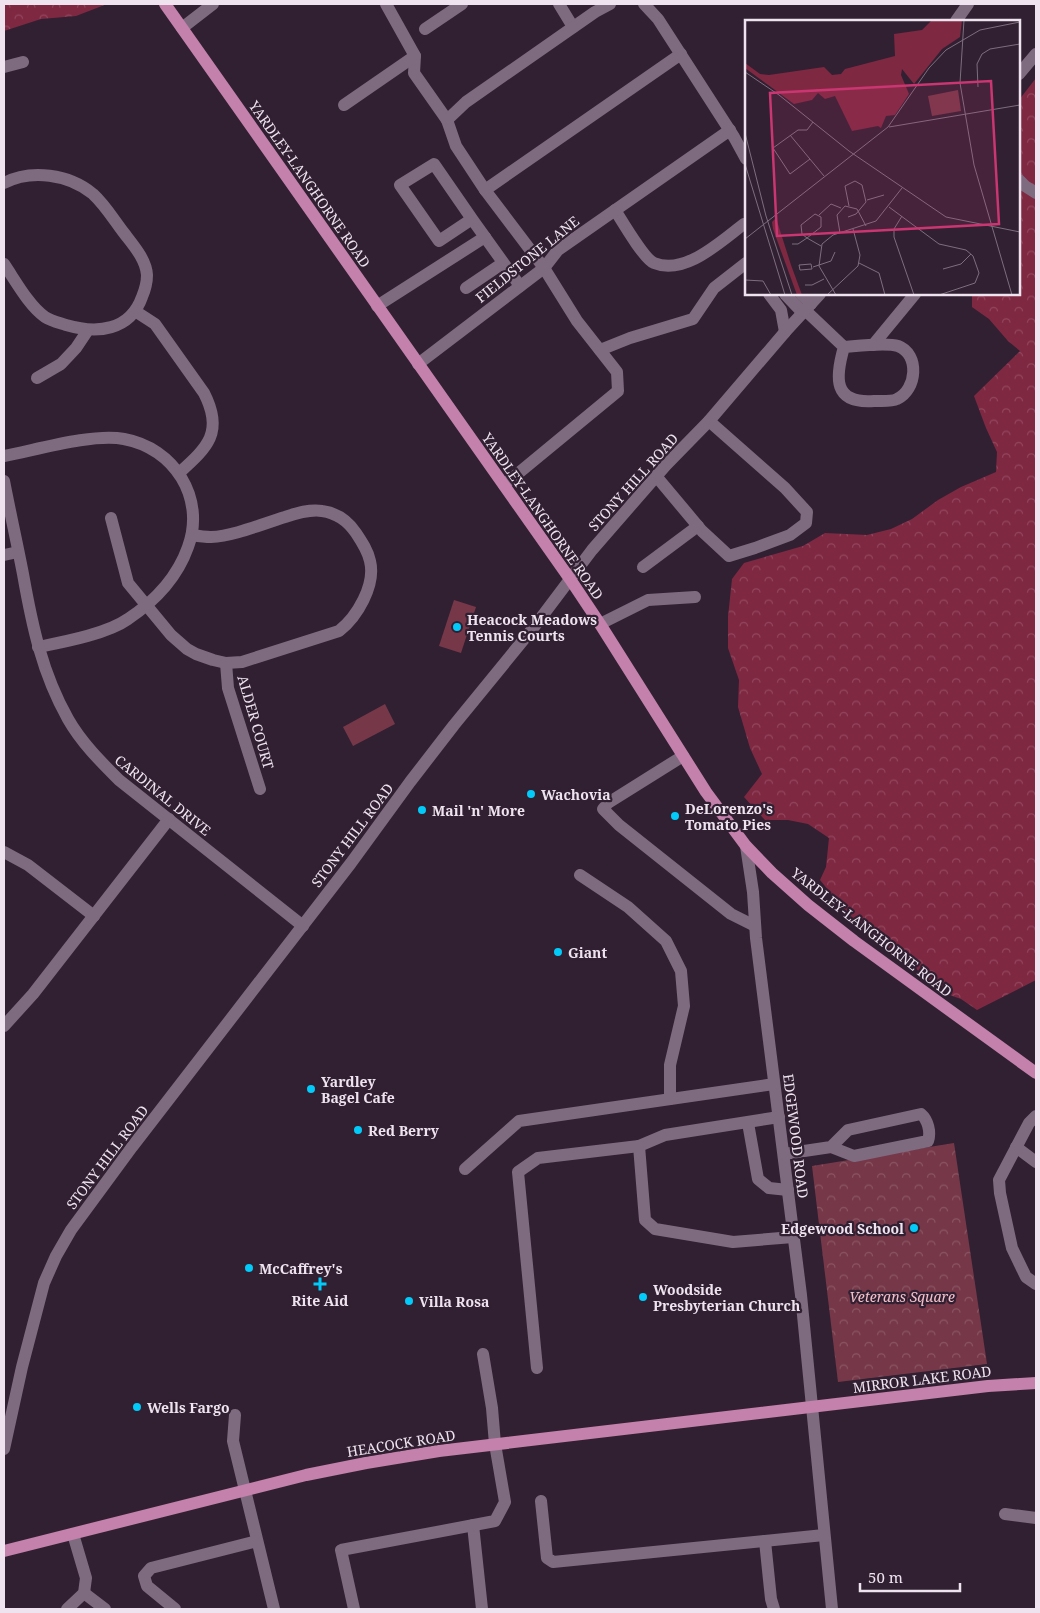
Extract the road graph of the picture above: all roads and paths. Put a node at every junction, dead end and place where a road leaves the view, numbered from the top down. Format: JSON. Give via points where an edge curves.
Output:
{"nodes":[{"id":1,"x":165,"y":4,"type":"edge"},
{"id":2,"x":213,"y":4,"type":"edge"},
{"id":3,"x":386,"y":4,"type":"edge"},
{"id":4,"x":462,"y":4,"type":"edge"},
{"id":5,"x":559,"y":4,"type":"edge"},
{"id":6,"x":610,"y":4,"type":"edge"},
{"id":7,"x":644,"y":4,"type":"edge"},
{"id":8,"x":968,"y":4,"type":"edge"},
{"id":9,"x":957,"y":20,"type":"edge"},
{"id":10,"x":573,"y":27,"type":"junction"},
{"id":11,"x":182,"y":28,"type":"junction"},
{"id":12,"x":425,"y":29,"type":"dead end"},
{"id":13,"x":680,"y":54,"type":"junction"},
{"id":14,"x":1036,"y":54,"type":"edge"},
{"id":15,"x":415,"y":56,"type":"junction"},
{"id":16,"x":22,"y":62,"type":"dead end"},
{"id":17,"x":4,"y":67,"type":"edge"},
{"id":18,"x":1020,"y":73,"type":"edge"},
{"id":19,"x":344,"y":105,"type":"dead end"},
{"id":20,"x":447,"y":120,"type":"junction"},
{"id":21,"x":730,"y":130,"type":"junction"},
{"id":22,"x":745,"y":157,"type":"edge"},
{"id":23,"x":1020,"y":181,"type":"edge"},
{"id":24,"x":4,"y":183,"type":"edge"},
{"id":25,"x":485,"y":190,"type":"junction"},
{"id":26,"x":1036,"y":193,"type":"edge"},
{"id":27,"x":615,"y":210,"type":"junction"},
{"id":28,"x":472,"y":219,"type":"junction"},
{"id":29,"x":744,"y":224,"type":"dead end"},
{"id":30,"x":484,"y":237,"type":"junction"},
{"id":31,"x":503,"y":262,"type":"junction"},
{"id":32,"x":4,"y":264,"type":"edge"},
{"id":33,"x":745,"y":264,"type":"edge"},
{"id":34,"x":544,"y":268,"type":"junction"},
{"id":35,"x":520,"y":286,"type":"junction"},
{"id":36,"x":466,"y":288,"type":"dead end"},
{"id":37,"x":770,"y":295,"type":"edge"},
{"id":38,"x":786,"y":295,"type":"edge"},
{"id":39,"x":800,"y":295,"type":"edge"},
{"id":40,"x":819,"y":295,"type":"edge"},
{"id":41,"x":914,"y":295,"type":"edge"},
{"id":42,"x":377,"y":306,"type":"junction"},
{"id":43,"x":806,"y":309,"type":"junction"},
{"id":44,"x":135,"y":311,"type":"junction"},
{"id":45,"x":88,"y":330,"type":"junction"},
{"id":46,"x":785,"y":332,"type":"junction"},
{"id":47,"x":873,"y":345,"type":"junction"},
{"id":48,"x":844,"y":347,"type":"junction"},
{"id":49,"x":600,"y":350,"type":"junction"},
{"id":50,"x":418,"y":364,"type":"junction"},
{"id":51,"x":37,"y":378,"type":"dead end"},
{"id":52,"x":709,"y":421,"type":"junction"},
{"id":53,"x":4,"y":456,"type":"edge"},
{"id":54,"x":179,"y":473,"type":"junction"},
{"id":55,"x":656,"y":476,"type":"junction"},
{"id":56,"x":4,"y":481,"type":"edge"},
{"id":57,"x":504,"y":485,"type":"junction"},
{"id":58,"x":110,"y":518,"type":"dead end"},
{"id":59,"x":698,"y":526,"type":"junction"},
{"id":60,"x":192,"y":535,"type":"junction"},
{"id":61,"x":18,"y":552,"type":"junction"},
{"id":62,"x":4,"y":555,"type":"edge"},
{"id":63,"x":642,"y":567,"type":"dead end"},
{"id":64,"x":570,"y":579,"type":"junction"},
{"id":65,"x":695,"y":597,"type":"dead end"},
{"id":66,"x":146,"y":606,"type":"junction"},
{"id":67,"x":600,"y":624,"type":"junction"},
{"id":68,"x":38,"y":647,"type":"junction"},
{"id":69,"x":226,"y":663,"type":"junction"},
{"id":70,"x":683,"y":756,"type":"junction"},
{"id":71,"x":260,"y":789,"type":"dead end"},
{"id":72,"x":168,"y":819,"type":"junction"},
{"id":73,"x":746,"y":846,"type":"junction"},
{"id":74,"x":4,"y":852,"type":"edge"},
{"id":75,"x":580,"y":875,"type":"dead end"},
{"id":76,"x":94,"y":916,"type":"junction"},
{"id":77,"x":303,"y":926,"type":"junction"},
{"id":78,"x":755,"y":926,"type":"junction"},
{"id":79,"x":4,"y":1026,"type":"edge"},
{"id":80,"x":1036,"y":1073,"type":"edge"},
{"id":81,"x":774,"y":1084,"type":"junction"},
{"id":82,"x":670,"y":1099,"type":"junction"},
{"id":83,"x":1036,"y":1116,"type":"edge"},
{"id":84,"x":779,"y":1117,"type":"junction"},
{"id":85,"x":748,"y":1123,"type":"junction"},
{"id":86,"x":639,"y":1146,"type":"junction"},
{"id":87,"x":831,"y":1147,"type":"junction"},
{"id":88,"x":1016,"y":1147,"type":"junction"},
{"id":89,"x":784,"y":1154,"type":"junction"},
{"id":90,"x":1036,"y":1162,"type":"edge"},
{"id":91,"x":465,"y":1169,"type":"dead end"},
{"id":92,"x":788,"y":1190,"type":"junction"},
{"id":93,"x":793,"y":1236,"type":"junction"},
{"id":94,"x":1036,"y":1284,"type":"edge"},
{"id":95,"x":483,"y":1354,"type":"dead end"},
{"id":96,"x":537,"y":1368,"type":"dead end"},
{"id":97,"x":1036,"y":1383,"type":"edge"},
{"id":98,"x":812,"y":1408,"type":"junction"},
{"id":99,"x":235,"y":1415,"type":"dead end"},
{"id":100,"x":496,"y":1444,"type":"junction"},
{"id":101,"x":4,"y":1449,"type":"edge"},
{"id":102,"x":245,"y":1490,"type":"junction"},
{"id":103,"x":541,"y":1501,"type":"dead end"},
{"id":104,"x":1006,"y":1514,"type":"dead end"},
{"id":105,"x":1036,"y":1518,"type":"edge"},
{"id":106,"x":473,"y":1525,"type":"junction"},
{"id":107,"x":73,"y":1534,"type":"junction"},
{"id":108,"x":824,"y":1535,"type":"junction"},
{"id":109,"x":257,"y":1541,"type":"junction"},
{"id":110,"x":764,"y":1541,"type":"junction"},
{"id":111,"x":4,"y":1551,"type":"edge"},
{"id":112,"x":84,"y":1593,"type":"junction"},
{"id":113,"x":67,"y":1609,"type":"edge"},
{"id":114,"x":105,"y":1609,"type":"edge"},
{"id":115,"x":175,"y":1609,"type":"edge"},
{"id":116,"x":274,"y":1609,"type":"edge"},
{"id":117,"x":354,"y":1609,"type":"edge"},
{"id":118,"x":482,"y":1609,"type":"edge"},
{"id":119,"x":774,"y":1609,"type":"edge"},
{"id":120,"x":832,"y":1609,"type":"edge"}],
"edges":[{"from":1,"to":11,"type":"main road","name":"YARDLEY-LANGHORNE ROAD"},
{"from":2,"to":11,"type":"street"},
{"from":3,"to":15,"type":"street"},
{"from":4,"to":12,"type":"street"},
{"from":5,"to":10,"type":"street"},
{"from":6,"to":10,"type":"street"},
{"from":7,"to":13,"type":"street","via":[[658,19]]},
{"from":8,"to":9,"type":"street"},
{"from":10,"to":20,"type":"street","via":[[466,102]]},
{"from":11,"to":42,"type":"main road","name":"YARDLEY-LANGHORNE ROAD"},
{"from":13,"to":21,"type":"street"},
{"from":13,"to":25,"type":"street"},
{"from":14,"to":18,"type":"street"},
{"from":15,"to":19,"type":"street"},
{"from":15,"to":20,"type":"street","via":[[414,73]]},
{"from":16,"to":17,"type":"street"},
{"from":20,"to":25,"type":"street","via":[[456,146]]},
{"from":21,"to":22,"type":"street"},
{"from":21,"to":27,"type":"street","name":"FIELDSTONE LANE"},
{"from":23,"to":26,"type":"street"},
{"from":24,"to":44,"type":"street","via":[[36,175],[49,176],[81,186],[93,195],[139,253],[146,268],[146,284]]},
{"from":25,"to":34,"type":"street"},
{"from":27,"to":29,"type":"street","via":[[653,263],[671,266],[695,260]]},
{"from":27,"to":34,"type":"street","name":"FIELDSTONE LANE","via":[[558,250]]},
{"from":28,"to":28,"type":"street","via":[[434,164],[400,185],[439,241]]},
{"from":28,"to":30,"type":"street"},
{"from":30,"to":31,"type":"street"},
{"from":30,"to":42,"type":"street"},
{"from":31,"to":35,"type":"street"},
{"from":31,"to":36,"type":"street"},
{"from":32,"to":45,"type":"street","via":[[46,318]]},
{"from":33,"to":49,"type":"street","via":[[714,288],[693,319]]},
{"from":34,"to":35,"type":"street","name":"FIELDSTONE LANE"},
{"from":34,"to":49,"type":"street","via":[[577,321]]},
{"from":35,"to":50,"type":"street","name":"FIELDSTONE LANE"},
{"from":37,"to":46,"type":"street","via":[[781,310]]},
{"from":38,"to":43,"type":"street"},
{"from":39,"to":43,"type":"street"},
{"from":40,"to":43,"type":"street","name":"STONY HILL ROAD"},
{"from":41,"to":47,"type":"street"},
{"from":42,"to":50,"type":"main road","name":"YARDLEY-LANGHORNE ROAD"},
{"from":43,"to":46,"type":"street","name":"STONY HILL ROAD"},
{"from":43,"to":48,"type":"street"},
{"from":44,"to":45,"type":"street","via":[[117,325]]},
{"from":44,"to":54,"type":"street","via":[[155,324],[210,404],[212,431],[205,448]]},
{"from":45,"to":51,"type":"street","via":[[61,364]]},
{"from":46,"to":52,"type":"street","name":"STONY HILL ROAD"},
{"from":47,"to":48,"type":"street"},
{"from":47,"to":48,"type":"street","via":[[897,346],[913,360],[913,372],[906,392],[896,400],[862,402],[843,393],[838,369]]},
{"from":49,"to":57,"type":"street","via":[[617,372],[618,391]]},
{"from":50,"to":57,"type":"main road","name":"YARDLEY-LANGHORNE ROAD"},
{"from":52,"to":55,"type":"street","name":"STONY HILL ROAD"},
{"from":52,"to":59,"type":"street","via":[[785,488],[807,512],[806,523],[790,534],[729,556]]},
{"from":53,"to":54,"type":"street","via":[[76,442],[118,438],[160,454]]},
{"from":54,"to":60,"type":"street","via":[[190,500]]},
{"from":55,"to":59,"type":"street"},
{"from":55,"to":64,"type":"street","name":"STONY HILL ROAD"},
{"from":56,"to":61,"type":"street","name":"CARDINAL DRIVE"},
{"from":57,"to":64,"type":"main road","name":"YARDLEY-LANGHORNE ROAD"},
{"from":58,"to":66,"type":"street","via":[[128,583]]},
{"from":59,"to":63,"type":"street"},
{"from":60,"to":66,"type":"street","via":[[176,572]]},
{"from":60,"to":69,"type":"street","via":[[222,536],[302,512],[322,511],[343,518],[353,528],[371,562],[368,588],[362,603],[349,624],[339,632],[242,662]]},
{"from":61,"to":62,"type":"street"},
{"from":61,"to":68,"type":"street","name":"CARDINAL DRIVE"},
{"from":64,"to":67,"type":"main road","name":"YARDLEY-LANGHORNE ROAD"},
{"from":64,"to":77,"type":"street","name":"STONY HILL ROAD","via":[[454,724]]},
{"from":65,"to":67,"type":"street","via":[[648,600]]},
{"from":66,"to":68,"type":"street","via":[[110,628]]},
{"from":66,"to":69,"type":"street","via":[[171,636],[187,649]]},
{"from":67,"to":70,"type":"main road","name":"YARDLEY-LANGHORNE ROAD"},
{"from":68,"to":72,"type":"street","name":"CARDINAL DRIVE","via":[[53,689],[80,738],[119,780]]},
{"from":69,"to":71,"type":"street","name":"ALDER COURT","via":[[228,688]]},
{"from":70,"to":73,"type":"main road","name":"YARDLEY-LANGHORNE ROAD"},
{"from":70,"to":78,"type":"street","via":[[602,809],[731,914]]},
{"from":72,"to":76,"type":"street"},
{"from":72,"to":77,"type":"street","name":"CARDINAL DRIVE"},
{"from":73,"to":78,"type":"street","name":"EDGEWOOD ROAD","via":[[754,892]]},
{"from":73,"to":80,"type":"main road","name":"YARDLEY-LANGHORNE ROAD","via":[[808,905]]},
{"from":74,"to":76,"type":"street","via":[[28,865]]},
{"from":75,"to":82,"type":"street","via":[[628,906],[666,941],[681,971],[684,1006],[670,1065]]},
{"from":76,"to":79,"type":"street"},
{"from":77,"to":101,"type":"street","name":"STONY HILL ROAD","via":[[66,1238],[44,1283],[34,1317]]},
{"from":78,"to":81,"type":"street","name":"EDGEWOOD ROAD"},
{"from":81,"to":82,"type":"street"},
{"from":81,"to":84,"type":"street","name":"EDGEWOOD ROAD"},
{"from":82,"to":91,"type":"street","via":[[519,1121]]},
{"from":83,"to":88,"type":"street"},
{"from":84,"to":85,"type":"street"},
{"from":84,"to":89,"type":"street","name":"EDGEWOOD ROAD"},
{"from":85,"to":86,"type":"street","via":[[665,1135]]},
{"from":85,"to":92,"type":"street","via":[[758,1179],[769,1188]]},
{"from":86,"to":93,"type":"street","via":[[645,1220],[655,1229],[733,1242]]},
{"from":86,"to":96,"type":"street","via":[[538,1158],[518,1172]]},
{"from":87,"to":87,"type":"street","via":[[848,1130],[921,1114],[926,1118],[930,1135],[928,1141],[854,1156]]},
{"from":87,"to":89,"type":"street"},
{"from":88,"to":90,"type":"street"},
{"from":88,"to":94,"type":"street","via":[[999,1180],[1000,1193],[1012,1248],[1026,1277]]},
{"from":89,"to":92,"type":"street","name":"EDGEWOOD ROAD"},
{"from":92,"to":93,"type":"street","name":"EDGEWOOD ROAD"},
{"from":93,"to":98,"type":"street","name":"EDGEWOOD ROAD"},
{"from":95,"to":100,"type":"street"},
{"from":97,"to":98,"type":"main road","name":"MIRROR LAKE ROAD"},
{"from":98,"to":100,"type":"main road","name":"HEACOCK ROAD"},
{"from":98,"to":108,"type":"street","name":"EDGEWOOD ROAD"},
{"from":99,"to":102,"type":"street","via":[[233,1441]]},
{"from":100,"to":102,"type":"main road","name":"HEACOCK ROAD","via":[[366,1463]]},
{"from":100,"to":106,"type":"street","via":[[505,1502],[495,1521]]},
{"from":102,"to":107,"type":"main road","name":"HEACOCK ROAD"},
{"from":102,"to":109,"type":"street"},
{"from":103,"to":110,"type":"street","via":[[547,1558],[553,1562]]},
{"from":104,"to":105,"type":"street"},
{"from":106,"to":117,"type":"street","via":[[341,1550]]},
{"from":106,"to":118,"type":"street"},
{"from":107,"to":111,"type":"main road","name":"HEACOCK ROAD"},
{"from":107,"to":112,"type":"street","via":[[86,1578]]},
{"from":108,"to":110,"type":"street"},
{"from":108,"to":120,"type":"street","name":"EDGEWOOD ROAD"},
{"from":109,"to":115,"type":"street","via":[[151,1568],[144,1576],[147,1586]]},
{"from":109,"to":116,"type":"street"},
{"from":110,"to":119,"type":"street"},
{"from":112,"to":113,"type":"street"},
{"from":112,"to":114,"type":"street"}]}
